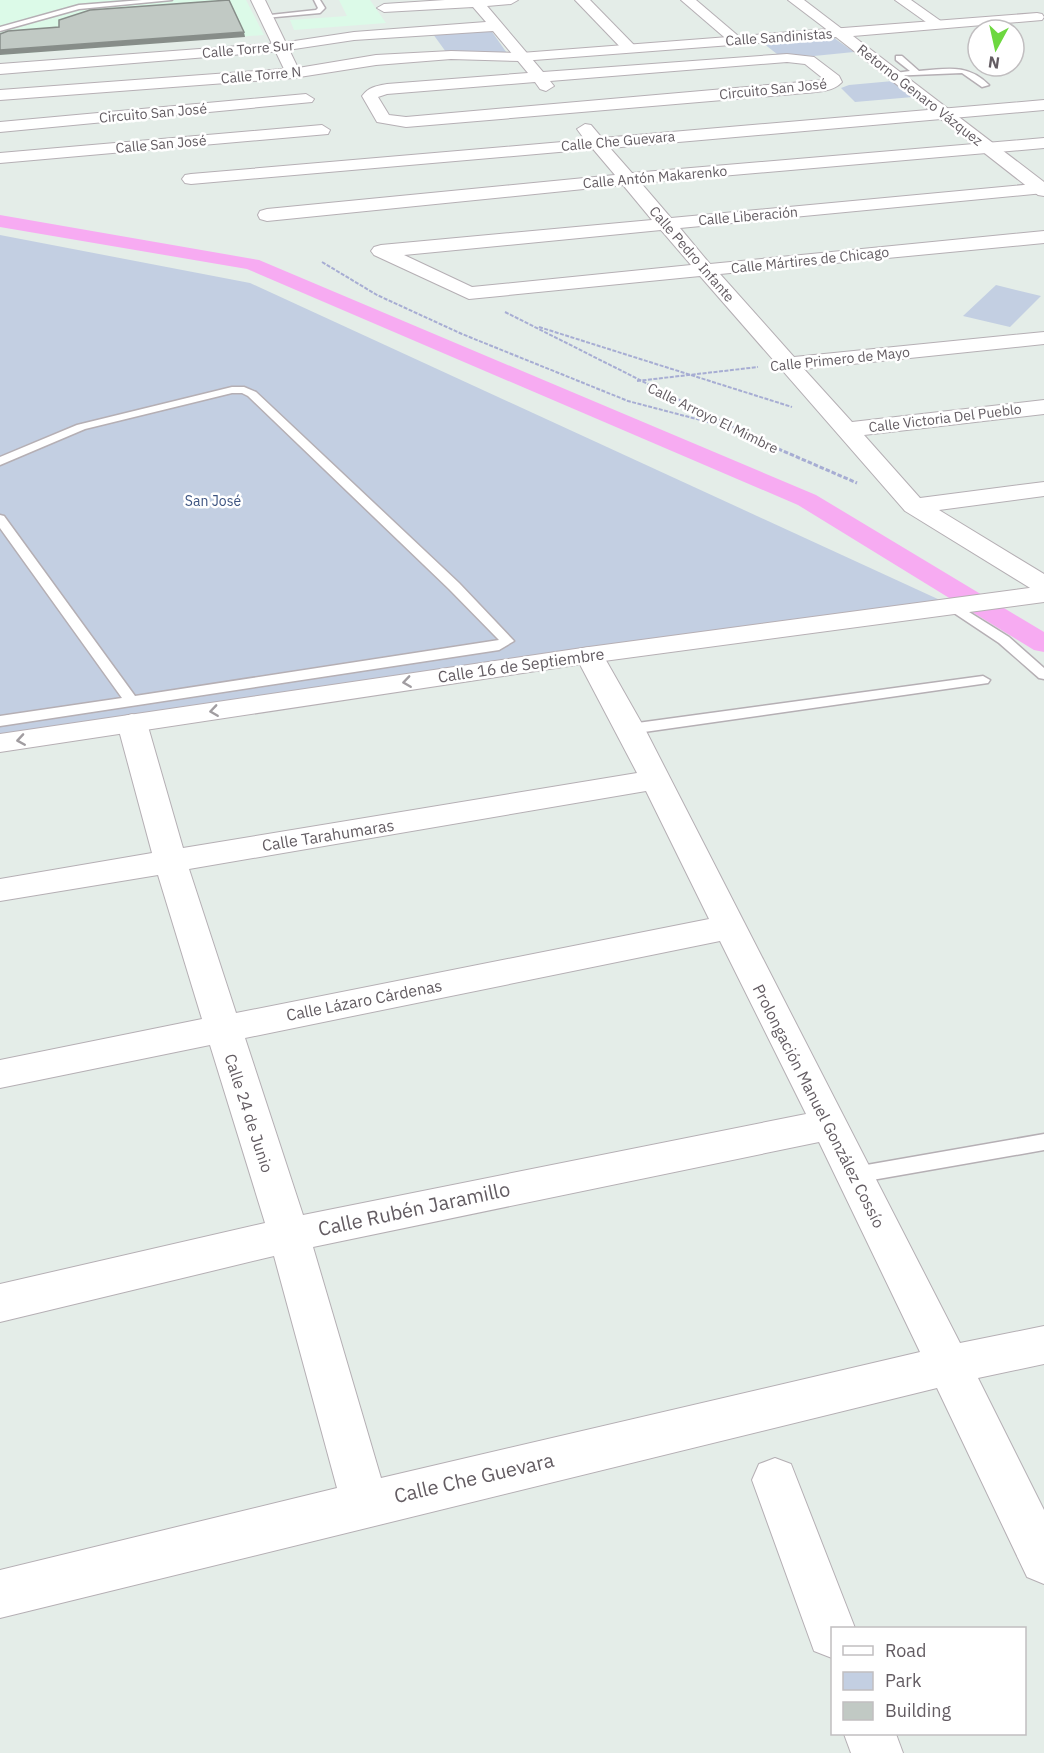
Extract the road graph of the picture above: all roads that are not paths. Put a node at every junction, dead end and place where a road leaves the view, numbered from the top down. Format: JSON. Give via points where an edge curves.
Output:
{"nodes":[{"id":1,"x":169,"y":0,"type":"edge"},
{"id":2,"x":258,"y":0,"type":"edge"},
{"id":3,"x":317,"y":0,"type":"edge"},
{"id":4,"x":511,"y":0,"type":"edge"},
{"id":5,"x":582,"y":0,"type":"edge"},
{"id":6,"x":688,"y":0,"type":"edge"},
{"id":7,"x":795,"y":0,"type":"edge"},
{"id":8,"x":902,"y":0,"type":"edge"},
{"id":9,"x":476,"y":1,"type":"edge"},
{"id":10,"x":1020,"y":6,"type":"dead end"},
{"id":11,"x":384,"y":8,"type":"dead end"},
{"id":12,"x":265,"y":16,"type":"junction"},
{"id":13,"x":1041,"y":19,"type":"edge"},
{"id":14,"x":938,"y":24,"type":"junction"},
{"id":15,"x":496,"y":26,"type":"junction"},
{"id":16,"x":0,"y":29,"type":"edge"},
{"id":17,"x":839,"y":32,"type":"junction"},
{"id":18,"x":736,"y":40,"type":"junction"},
{"id":19,"x":280,"y":47,"type":"junction"},
{"id":20,"x":630,"y":49,"type":"junction"},
{"id":21,"x":521,"y":57,"type":"junction"},
{"id":22,"x":899,"y":58,"type":"dead end"},
{"id":23,"x":0,"y":69,"type":"edge"},
{"id":24,"x":916,"y":72,"type":"junction"},
{"id":25,"x":293,"y":73,"type":"junction"},
{"id":26,"x":892,"y":74,"type":"junction"},
{"id":27,"x":538,"y":77,"type":"junction"},
{"id":28,"x":985,"y":85,"type":"dead end"},
{"id":29,"x":0,"y":95,"type":"edge"},
{"id":30,"x":306,"y":99,"type":"junction"},
{"id":31,"x":1044,"y":105,"type":"edge"},
{"id":32,"x":566,"y":108,"type":"junction"},
{"id":33,"x":944,"y":114,"type":"junction"},
{"id":34,"x":0,"y":127,"type":"edge"},
{"id":35,"x":322,"y":130,"type":"junction"},
{"id":36,"x":596,"y":142,"type":"junction"},
{"id":37,"x":1044,"y":143,"type":"edge"},
{"id":38,"x":988,"y":148,"type":"junction"},
{"id":39,"x":0,"y":158,"type":"edge"},
{"id":40,"x":341,"y":165,"type":"junction"},
{"id":41,"x":191,"y":179,"type":"dead end"},
{"id":42,"x":628,"y":179,"type":"junction"},
{"id":43,"x":1043,"y":189,"type":"edge"},
{"id":44,"x":362,"y":205,"type":"junction"},
{"id":45,"x":267,"y":215,"type":"dead end"},
{"id":46,"x":666,"y":224,"type":"junction"},
{"id":47,"x":375,"y":235,"type":"junction"},
{"id":48,"x":1044,"y":237,"type":"edge"},
{"id":49,"x":705,"y":270,"type":"junction"},
{"id":50,"x":1044,"y":338,"type":"edge"},
{"id":51,"x":788,"y":364,"type":"junction"},
{"id":52,"x":1044,"y":407,"type":"edge"},
{"id":53,"x":843,"y":426,"type":"junction"},
{"id":54,"x":0,"y":460,"type":"edge"},
{"id":55,"x":1044,"y":489,"type":"edge"},
{"id":56,"x":914,"y":506,"type":"junction"},
{"id":57,"x":0,"y":519,"type":"edge"},
{"id":58,"x":1038,"y":592,"type":"edge"},
{"id":59,"x":964,"y":605,"type":"junction"},
{"id":60,"x":589,"y":655,"type":"junction"},
{"id":61,"x":1044,"y":675,"type":"edge"},
{"id":62,"x":983,"y":680,"type":"dead end"},
{"id":63,"x":132,"y":712,"type":"junction"},
{"id":64,"x":0,"y":722,"type":"edge"},
{"id":65,"x":630,"y":729,"type":"junction"},
{"id":66,"x":0,"y":743,"type":"edge"},
{"id":67,"x":655,"y":780,"type":"junction"},
{"id":68,"x":170,"y":861,"type":"junction"},
{"id":69,"x":0,"y":890,"type":"edge"},
{"id":70,"x":729,"y":927,"type":"junction"},
{"id":71,"x":222,"y":1029,"type":"junction"},
{"id":72,"x":0,"y":1074,"type":"edge"},
{"id":73,"x":830,"y":1124,"type":"junction"},
{"id":74,"x":1044,"y":1142,"type":"edge"},
{"id":75,"x":855,"y":1175,"type":"junction"},
{"id":76,"x":288,"y":1235,"type":"junction"},
{"id":77,"x":0,"y":1302,"type":"edge"},
{"id":78,"x":1044,"y":1345,"type":"edge"},
{"id":79,"x":948,"y":1365,"type":"junction"},
{"id":80,"x":775,"y":1480,"type":"dead end"},
{"id":81,"x":365,"y":1504,"type":"junction"},
{"id":82,"x":1044,"y":1560,"type":"edge"},
{"id":83,"x":0,"y":1594,"type":"edge"},
{"id":84,"x":831,"y":1630,"type":"edge"},
{"id":85,"x":870,"y":1735,"type":"edge"},
{"id":86,"x":878,"y":1753,"type":"edge"}],
"edges":[{"from":1,"to":16,"type":"lane","via":[[79,7]]},
{"from":2,"to":12,"type":"street"},
{"from":3,"to":12,"type":"lane","via":[[321,11],[292,10]]},
{"from":4,"to":9,"type":"street"},
{"from":5,"to":20,"type":"street"},
{"from":6,"to":18,"type":"street"},
{"from":7,"to":17,"type":"street","name":"Retorno Genaro Vázquez"},
{"from":8,"to":14,"type":"street"},
{"from":9,"to":11,"type":"street"},
{"from":9,"to":15,"type":"street","name":"Calle Pedro Infante"},
{"from":10,"to":13,"type":"street"},
{"from":12,"to":19,"type":"street"},
{"from":13,"to":14,"type":"street","name":"Calle Sandinistas"},
{"from":14,"to":17,"type":"street","name":"Calle Sandinistas"},
{"from":15,"to":19,"type":"street","name":"Calle Torre Sur","via":[[354,36]]},
{"from":15,"to":21,"type":"street","name":"Calle Pedro Infante"},
{"from":17,"to":18,"type":"street","name":"Calle Sandinistas"},
{"from":17,"to":26,"type":"street","name":"Retorno Genaro Vázquez"},
{"from":18,"to":20,"type":"street","name":"Calle Sandinistas"},
{"from":19,"to":23,"type":"street","name":"Calle Torre Sur"},
{"from":19,"to":25,"type":"street"},
{"from":20,"to":21,"type":"street","name":"Calle Sandinistas"},
{"from":21,"to":25,"type":"street","name":"Calle Torre N","via":[[451,55]]},
{"from":21,"to":27,"type":"street","name":"Calle Pedro Infante"},
{"from":22,"to":24,"type":"lane"},
{"from":24,"to":26,"type":"lane"},
{"from":24,"to":28,"type":"lane","via":[[963,71]]},
{"from":25,"to":29,"type":"street","name":"Calle Torre N"},
{"from":25,"to":30,"type":"street"},
{"from":26,"to":33,"type":"street","name":"Retorno Genaro Vázquez"},
{"from":27,"to":32,"type":"street","name":"Calle Pedro Infante"},
{"from":27,"to":32,"type":"street","name":"Circuito San José","via":[[387,89],[370,96],[382,118],[392,121]]},
{"from":27,"to":32,"type":"street","name":"Circuito San José","via":[[787,58],[809,60],[835,80],[823,86]]},
{"from":30,"to":34,"type":"street","name":"Circuito San José"},
{"from":30,"to":35,"type":"street"},
{"from":31,"to":33,"type":"street","name":"Calle Che Guevara"},
{"from":32,"to":36,"type":"street","name":"Calle Pedro Infante"},
{"from":33,"to":36,"type":"street","name":"Calle Che Guevara"},
{"from":33,"to":38,"type":"street","name":"Retorno Genaro Vázquez"},
{"from":35,"to":39,"type":"street","name":"Calle San José"},
{"from":35,"to":40,"type":"street"},
{"from":36,"to":40,"type":"street","name":"Calle Che Guevara"},
{"from":36,"to":42,"type":"street","name":"Calle Pedro Infante"},
{"from":37,"to":38,"type":"street","name":"Calle Antón Makarenko"},
{"from":38,"to":42,"type":"street","name":"Calle Antón Makarenko"},
{"from":38,"to":43,"type":"street","name":"Retorno Genaro Vázquez"},
{"from":40,"to":41,"type":"street","name":"Calle Che Guevara"},
{"from":40,"to":44,"type":"street"},
{"from":42,"to":44,"type":"street","name":"Calle Antón Makarenko"},
{"from":42,"to":46,"type":"street","name":"Calle Pedro Infante"},
{"from":43,"to":46,"type":"street","name":"Calle Liberación"},
{"from":44,"to":45,"type":"street","name":"Calle Antón Makarenko"},
{"from":44,"to":47,"type":"street"},
{"from":46,"to":47,"type":"street","name":"Calle Liberación"},
{"from":46,"to":49,"type":"street","name":"Calle Pedro Infante"},
{"from":47,"to":49,"type":"street","name":"Calle Mártires de Chicago","via":[[469,293]]},
{"from":48,"to":49,"type":"street","name":"Calle Mártires de Chicago"},
{"from":49,"to":51,"type":"street","name":"Calle Pedro Infante"},
{"from":50,"to":51,"type":"street","name":"Calle Primero de Mayo"},
{"from":51,"to":53,"type":"street","name":"Calle Pedro Infante"},
{"from":52,"to":53,"type":"street","name":"Calle Victoria Del Pueblo"},
{"from":53,"to":56,"type":"street","name":"Calle Pedro Infante"},
{"from":54,"to":63,"type":"lane","via":[[81,427],[244,390],[454,586],[507,641],[499,646]]},
{"from":55,"to":56,"type":"street"},
{"from":56,"to":58,"type":"street"},
{"from":57,"to":63,"type":"lane"},
{"from":58,"to":59,"type":"street","name":"Calle 16 de Septiembre"},
{"from":59,"to":60,"type":"street","name":"Calle 16 de Septiembre"},
{"from":59,"to":61,"type":"lane"},
{"from":60,"to":63,"type":"street","name":"Calle 16 de Septiembre","one_way":true},
{"from":60,"to":65,"type":"street","name":"Prolongación Manuel González Cossío"},
{"from":62,"to":65,"type":"lane"},
{"from":63,"to":64,"type":"lane"},
{"from":63,"to":66,"type":"street","name":"Calle 16 de Septiembre","one_way":true},
{"from":63,"to":68,"type":"street","name":"Calle 24 de Junio"},
{"from":65,"to":67,"type":"street","name":"Prolongación Manuel González Cossío"},
{"from":67,"to":68,"type":"street","name":"Calle Tarahumaras"},
{"from":67,"to":70,"type":"street","name":"Prolongación Manuel González Cossío"},
{"from":68,"to":69,"type":"street","name":"Calle Tarahumaras"},
{"from":68,"to":71,"type":"street","name":"Calle 24 de Junio"},
{"from":70,"to":71,"type":"street","name":"Calle Lázaro Cárdenas"},
{"from":70,"to":73,"type":"street","name":"Prolongación Manuel González Cossío"},
{"from":71,"to":72,"type":"street","name":"Calle Lázaro Cárdenas"},
{"from":71,"to":76,"type":"street","name":"Calle 24 de Junio"},
{"from":73,"to":75,"type":"street","name":"Prolongación Manuel González Cossío"},
{"from":73,"to":76,"type":"street","name":"Calle Rubén Jaramillo"},
{"from":74,"to":75,"type":"lane"},
{"from":75,"to":79,"type":"street","name":"Prolongación Manuel González Cossío"},
{"from":76,"to":77,"type":"street","name":"Calle Rubén Jaramillo"},
{"from":76,"to":81,"type":"street","name":"Calle 24 de Junio"},
{"from":78,"to":79,"type":"street","name":"Calle Che Guevara"},
{"from":79,"to":81,"type":"street","name":"Calle Che Guevara"},
{"from":79,"to":82,"type":"street","name":"Prolongación Manuel González Cossío"},
{"from":80,"to":84,"type":"street"},
{"from":81,"to":83,"type":"street","name":"Calle Che Guevara"},
{"from":85,"to":86,"type":"street"}]}
